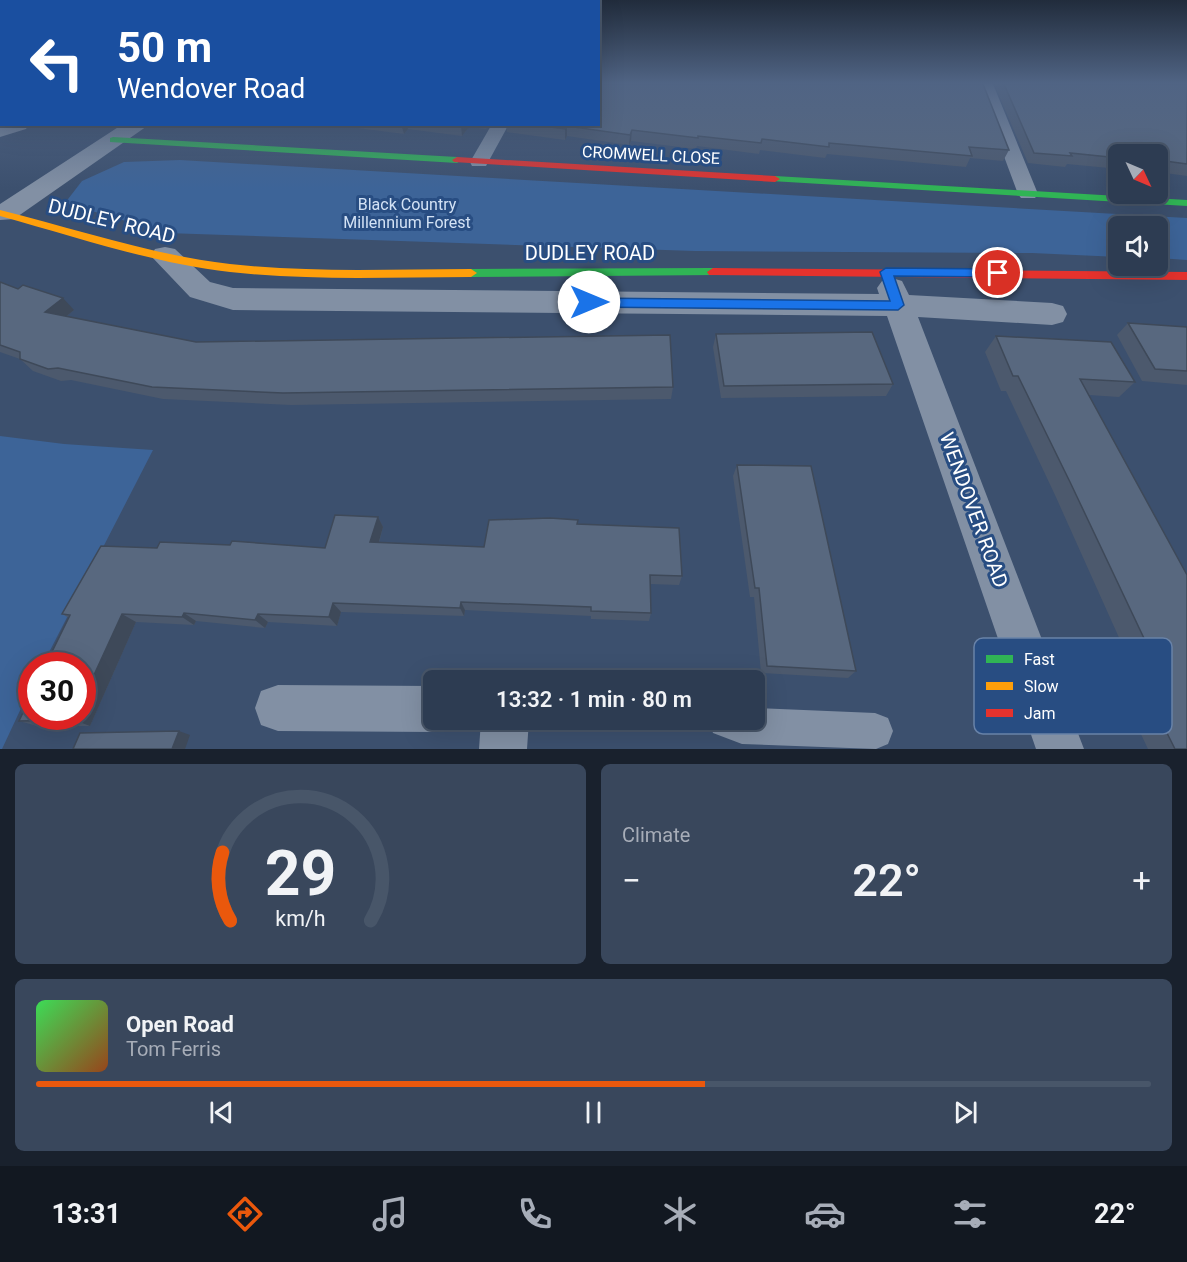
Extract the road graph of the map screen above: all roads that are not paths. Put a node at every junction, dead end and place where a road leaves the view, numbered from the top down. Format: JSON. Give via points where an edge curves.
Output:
{"nodes":[{"id":1,"x":999,"y":119,"type":"edge"},
{"id":2,"x":136,"y":126,"type":"edge"},
{"id":3,"x":500,"y":126,"type":"edge"},
{"id":4,"x":113,"y":140,"type":"junction"},
{"id":5,"x":479,"y":162,"type":"junction"},
{"id":6,"x":1028,"y":194,"type":"junction"},
{"id":7,"x":1187,"y":203,"type":"edge"},
{"id":8,"x":2,"y":213,"type":"edge"},
{"id":9,"x":165,"y":256,"type":"joint"},
{"id":10,"x":1187,"y":276,"type":"edge"},
{"id":11,"x":892,"y":288,"type":"junction"},
{"id":12,"x":1052,"y":314,"type":"dead end"},
{"id":13,"x":1020,"y":638,"type":"edge"},
{"id":14,"x":278,"y":708,"type":"dead end"},
{"id":15,"x":423,"y":709,"type":"edge"},
{"id":16,"x":765,"y":727,"type":"edge"},
{"id":17,"x":504,"y":730,"type":"edge"},
{"id":18,"x":875,"y":731,"type":"dead end"},
{"id":19,"x":1055,"y":734,"type":"edge"},
{"id":20,"x":503,"y":749,"type":"edge"},
{"id":21,"x":1060,"y":749,"type":"edge"}],
"edges":[{"from":1,"to":6,"type":"lane"},
{"from":2,"to":4,"type":"street"},
{"from":3,"to":5,"type":"lane"},
{"from":4,"to":5,"type":"street","name":"CROMWELL CLOSE"},
{"from":4,"to":8,"type":"street"},
{"from":5,"to":6,"type":"street","name":"CROMWELL CLOSE"},
{"from":6,"to":7,"type":"street","name":"CROMWELL CLOSE"},
{"from":8,"to":9,"type":"street","name":"DUDLEY ROAD"},
{"from":9,"to":11,"type":"street","via":[[200,290],[233,299]]},
{"from":10,"to":11,"type":"street"},
{"from":11,"to":12,"type":"street"},
{"from":11,"to":13,"type":"street","name":"WENDOVER ROAD"},
{"from":14,"to":15,"type":"street"},
{"from":16,"to":18,"type":"lane"},
{"from":17,"to":20,"type":"street"},
{"from":19,"to":21,"type":"street","name":"WENDOVER ROAD"}]}
